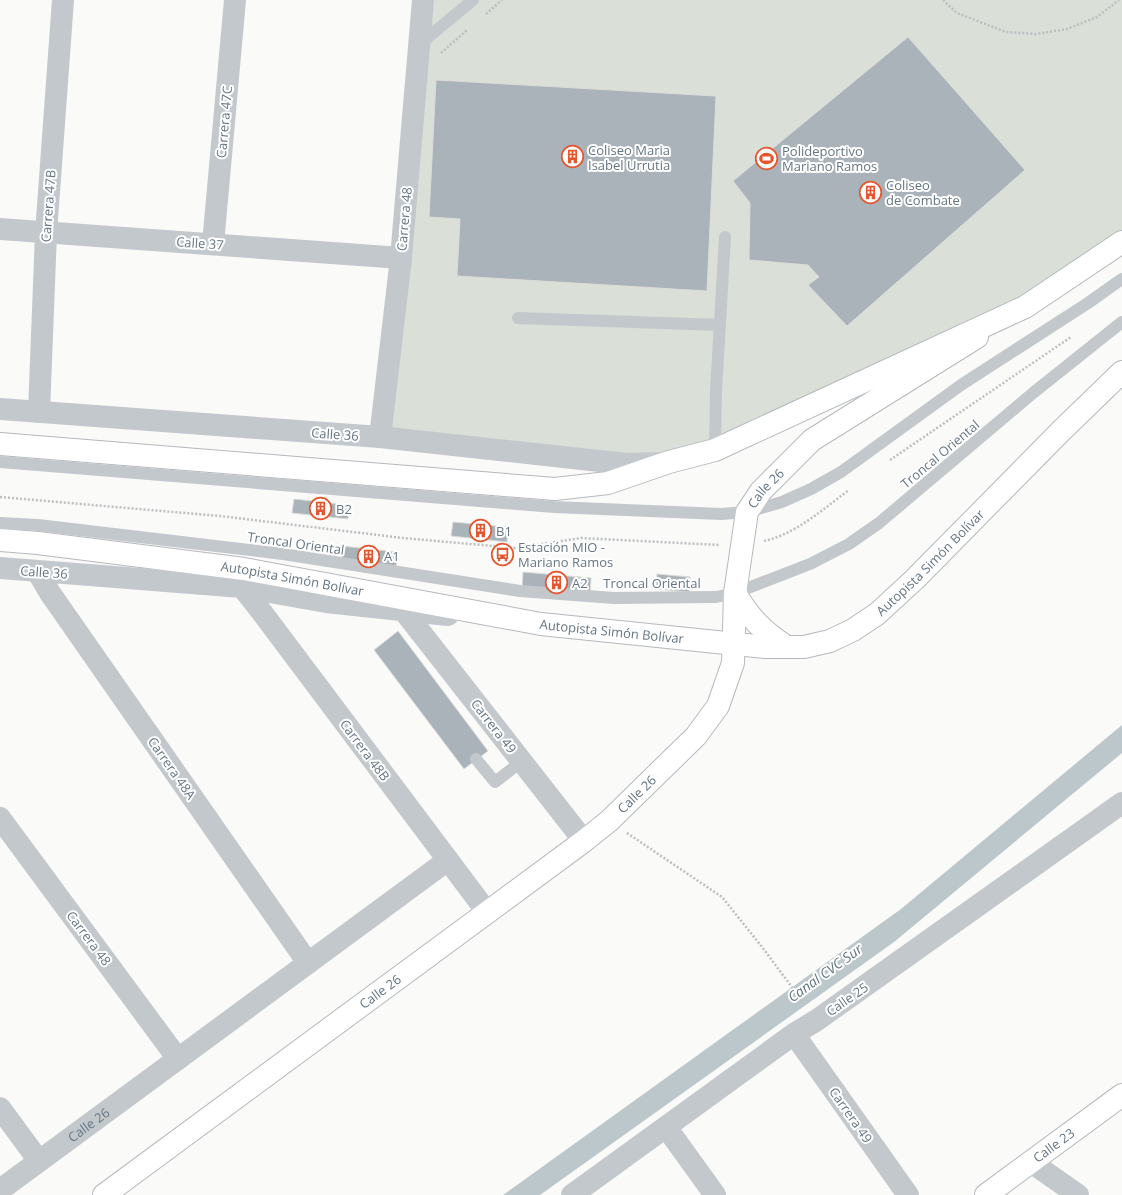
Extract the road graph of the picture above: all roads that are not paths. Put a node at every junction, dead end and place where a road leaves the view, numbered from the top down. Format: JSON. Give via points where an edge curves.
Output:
{"nodes":[{"id":1,"x":63,"y":0,"type":"edge"},
{"id":2,"x":234,"y":0,"type":"edge"},
{"id":3,"x":423,"y":0,"type":"edge"},
{"id":4,"x":473,"y":0,"type":"edge"},
{"id":5,"x":419,"y":45,"type":"junction"},
{"id":6,"x":0,"y":229,"type":"edge"},
{"id":7,"x":46,"y":232,"type":"junction"},
{"id":8,"x":725,"y":237,"type":"dead end"},
{"id":9,"x":1122,"y":242,"type":"edge"},
{"id":10,"x":213,"y":244,"type":"junction"},
{"id":11,"x":401,"y":258,"type":"junction"},
{"id":12,"x":1122,"y":279,"type":"edge"},
{"id":13,"x":1025,"y":307,"type":"junction"},
{"id":14,"x":518,"y":318,"type":"dead end"},
{"id":15,"x":1122,"y":322,"type":"edge"},
{"id":16,"x":720,"y":325,"type":"junction"},
{"id":17,"x":1122,"y":372,"type":"edge"},
{"id":18,"x":0,"y":409,"type":"edge"},
{"id":19,"x":40,"y":412,"type":"junction"},
{"id":20,"x":380,"y":438,"type":"junction"},
{"id":21,"x":0,"y":444,"type":"edge"},
{"id":22,"x":715,"y":450,"type":"junction"},
{"id":23,"x":0,"y":462,"type":"edge"},
{"id":24,"x":668,"y":462,"type":"junction"},
{"id":25,"x":747,"y":512,"type":"junction"},
{"id":26,"x":0,"y":523,"type":"edge"},
{"id":27,"x":0,"y":540,"type":"edge"},
{"id":28,"x":0,"y":568,"type":"edge"},
{"id":29,"x":37,"y":571,"type":"junction"},
{"id":30,"x":242,"y":588,"type":"junction"},
{"id":31,"x":735,"y":593,"type":"junction"},
{"id":32,"x":404,"y":611,"type":"junction"},
{"id":33,"x":541,"y":624,"type":"junction"},
{"id":34,"x":734,"y":644,"type":"junction"},
{"id":35,"x":787,"y":648,"type":"junction"},
{"id":36,"x":476,"y":759,"type":"dead end"},
{"id":37,"x":522,"y":761,"type":"junction"},
{"id":38,"x":1122,"y":803,"type":"edge"},
{"id":39,"x":0,"y":818,"type":"edge"},
{"id":40,"x":584,"y":840,"type":"junction"},
{"id":41,"x":448,"y":860,"type":"junction"},
{"id":42,"x":487,"y":912,"type":"junction"},
{"id":43,"x":308,"y":963,"type":"junction"},
{"id":44,"x":794,"y":1034,"type":"junction"},
{"id":45,"x":178,"y":1059,"type":"junction"},
{"id":46,"x":1122,"y":1095,"type":"edge"},
{"id":47,"x":0,"y":1108,"type":"edge"},
{"id":48,"x":666,"y":1127,"type":"junction"},
{"id":49,"x":39,"y":1161,"type":"junction"},
{"id":50,"x":1031,"y":1162,"type":"junction"},
{"id":51,"x":0,"y":1190,"type":"edge"},
{"id":52,"x":104,"y":1195,"type":"edge"},
{"id":53,"x":572,"y":1195,"type":"edge"},
{"id":54,"x":715,"y":1195,"type":"edge"},
{"id":55,"x":908,"y":1195,"type":"edge"},
{"id":56,"x":986,"y":1195,"type":"edge"},
{"id":57,"x":1078,"y":1195,"type":"edge"}],
"edges":[{"from":1,"to":7,"type":"street","name":"Carrera 47B"},
{"from":2,"to":10,"type":"street","name":"Carrera 47C"},
{"from":3,"to":5,"type":"street","name":"Carrera 48"},
{"from":4,"to":5,"type":"lane"},
{"from":5,"to":11,"type":"street","name":"Carrera 48"},
{"from":6,"to":7,"type":"street","name":"Calle 37"},
{"from":7,"to":10,"type":"street","name":"Calle 37"},
{"from":7,"to":19,"type":"street","name":"Carrera 47B"},
{"from":8,"to":16,"type":"lane"},
{"from":9,"to":13,"type":"main road"},
{"from":10,"to":11,"type":"street","name":"Calle 37"},
{"from":11,"to":20,"type":"street","name":"Carrera 48"},
{"from":12,"to":25,"type":"lane","via":[[961,385],[841,472],[782,502]]},
{"from":13,"to":22,"type":"main road"},
{"from":13,"to":25,"type":"main road","name":"Calle 26","via":[[812,440],[760,491]]},
{"from":14,"to":16,"type":"lane"},
{"from":15,"to":31,"type":"lane","name":"Troncal Oriental","via":[[867,532],[810,564]]},
{"from":16,"to":22,"type":"lane"},
{"from":17,"to":35,"type":"main road","name":"Autopista Simón Bolívar","via":[[877,614],[830,641]]},
{"from":18,"to":19,"type":"street","name":"Calle 36"},
{"from":19,"to":20,"type":"street","name":"Calle 36"},
{"from":20,"to":24,"type":"street","name":"Calle 36","via":[[627,464]]},
{"from":21,"to":24,"type":"main road","via":[[555,489],[608,483]]},
{"from":22,"to":24,"type":"main road"},
{"from":23,"to":25,"type":"lane","via":[[554,507],[721,514]]},
{"from":25,"to":31,"type":"main road","name":"Calle 26"},
{"from":26,"to":31,"type":"lane","name":"Troncal Oriental","via":[[283,554],[520,591],[614,598],[716,597]]},
{"from":27,"to":33,"type":"main road","name":"Autopista Simón Bolívar","via":[[244,569]]},
{"from":28,"to":29,"type":"street","name":"Calle 36"},
{"from":29,"to":30,"type":"street","name":"Calle 36"},
{"from":29,"to":43,"type":"street","name":"Carrera 48A"},
{"from":30,"to":32,"type":"street","name":"Calle 36","via":[[326,602]]},
{"from":30,"to":41,"type":"street","name":"Carrera 48B"},
{"from":31,"to":34,"type":"main road","name":"Calle 26"},
{"from":31,"to":35,"type":"main road","via":[[757,624]]},
{"from":32,"to":33,"type":"street","name":"Calle 36"},
{"from":32,"to":37,"type":"street","name":"Carrera 49"},
{"from":33,"to":34,"type":"main road","name":"Autopista Simón Bolívar"},
{"from":34,"to":35,"type":"main road","name":"Autopista Simón Bolívar"},
{"from":34,"to":40,"type":"main road","name":"Calle 26","via":[[733,663],[718,706],[696,736],[609,821]]},
{"from":36,"to":37,"type":"lane","via":[[495,782]]},
{"from":37,"to":40,"type":"street","name":"Carrera 49"},
{"from":38,"to":44,"type":"street","name":"Calle 25"},
{"from":39,"to":45,"type":"street","name":"Carrera 48"},
{"from":40,"to":42,"type":"main road","name":"Calle 26"},
{"from":41,"to":42,"type":"street","name":"Carrera 48B"},
{"from":41,"to":43,"type":"street","name":"Calle 26"},
{"from":42,"to":52,"type":"main road","name":"Calle 26"},
{"from":43,"to":45,"type":"street","name":"Calle 26"},
{"from":44,"to":48,"type":"street","name":"Calle 25"},
{"from":44,"to":55,"type":"street","name":"Carrera 49"},
{"from":45,"to":49,"type":"street","name":"Calle 26"},
{"from":46,"to":50,"type":"main road","name":"Calle 23"},
{"from":47,"to":49,"type":"street"},
{"from":48,"to":53,"type":"street","name":"Calle 25"},
{"from":48,"to":54,"type":"street"},
{"from":49,"to":51,"type":"street","name":"Calle 26"},
{"from":50,"to":56,"type":"main road","name":"Calle 23"},
{"from":50,"to":57,"type":"street"}]}
